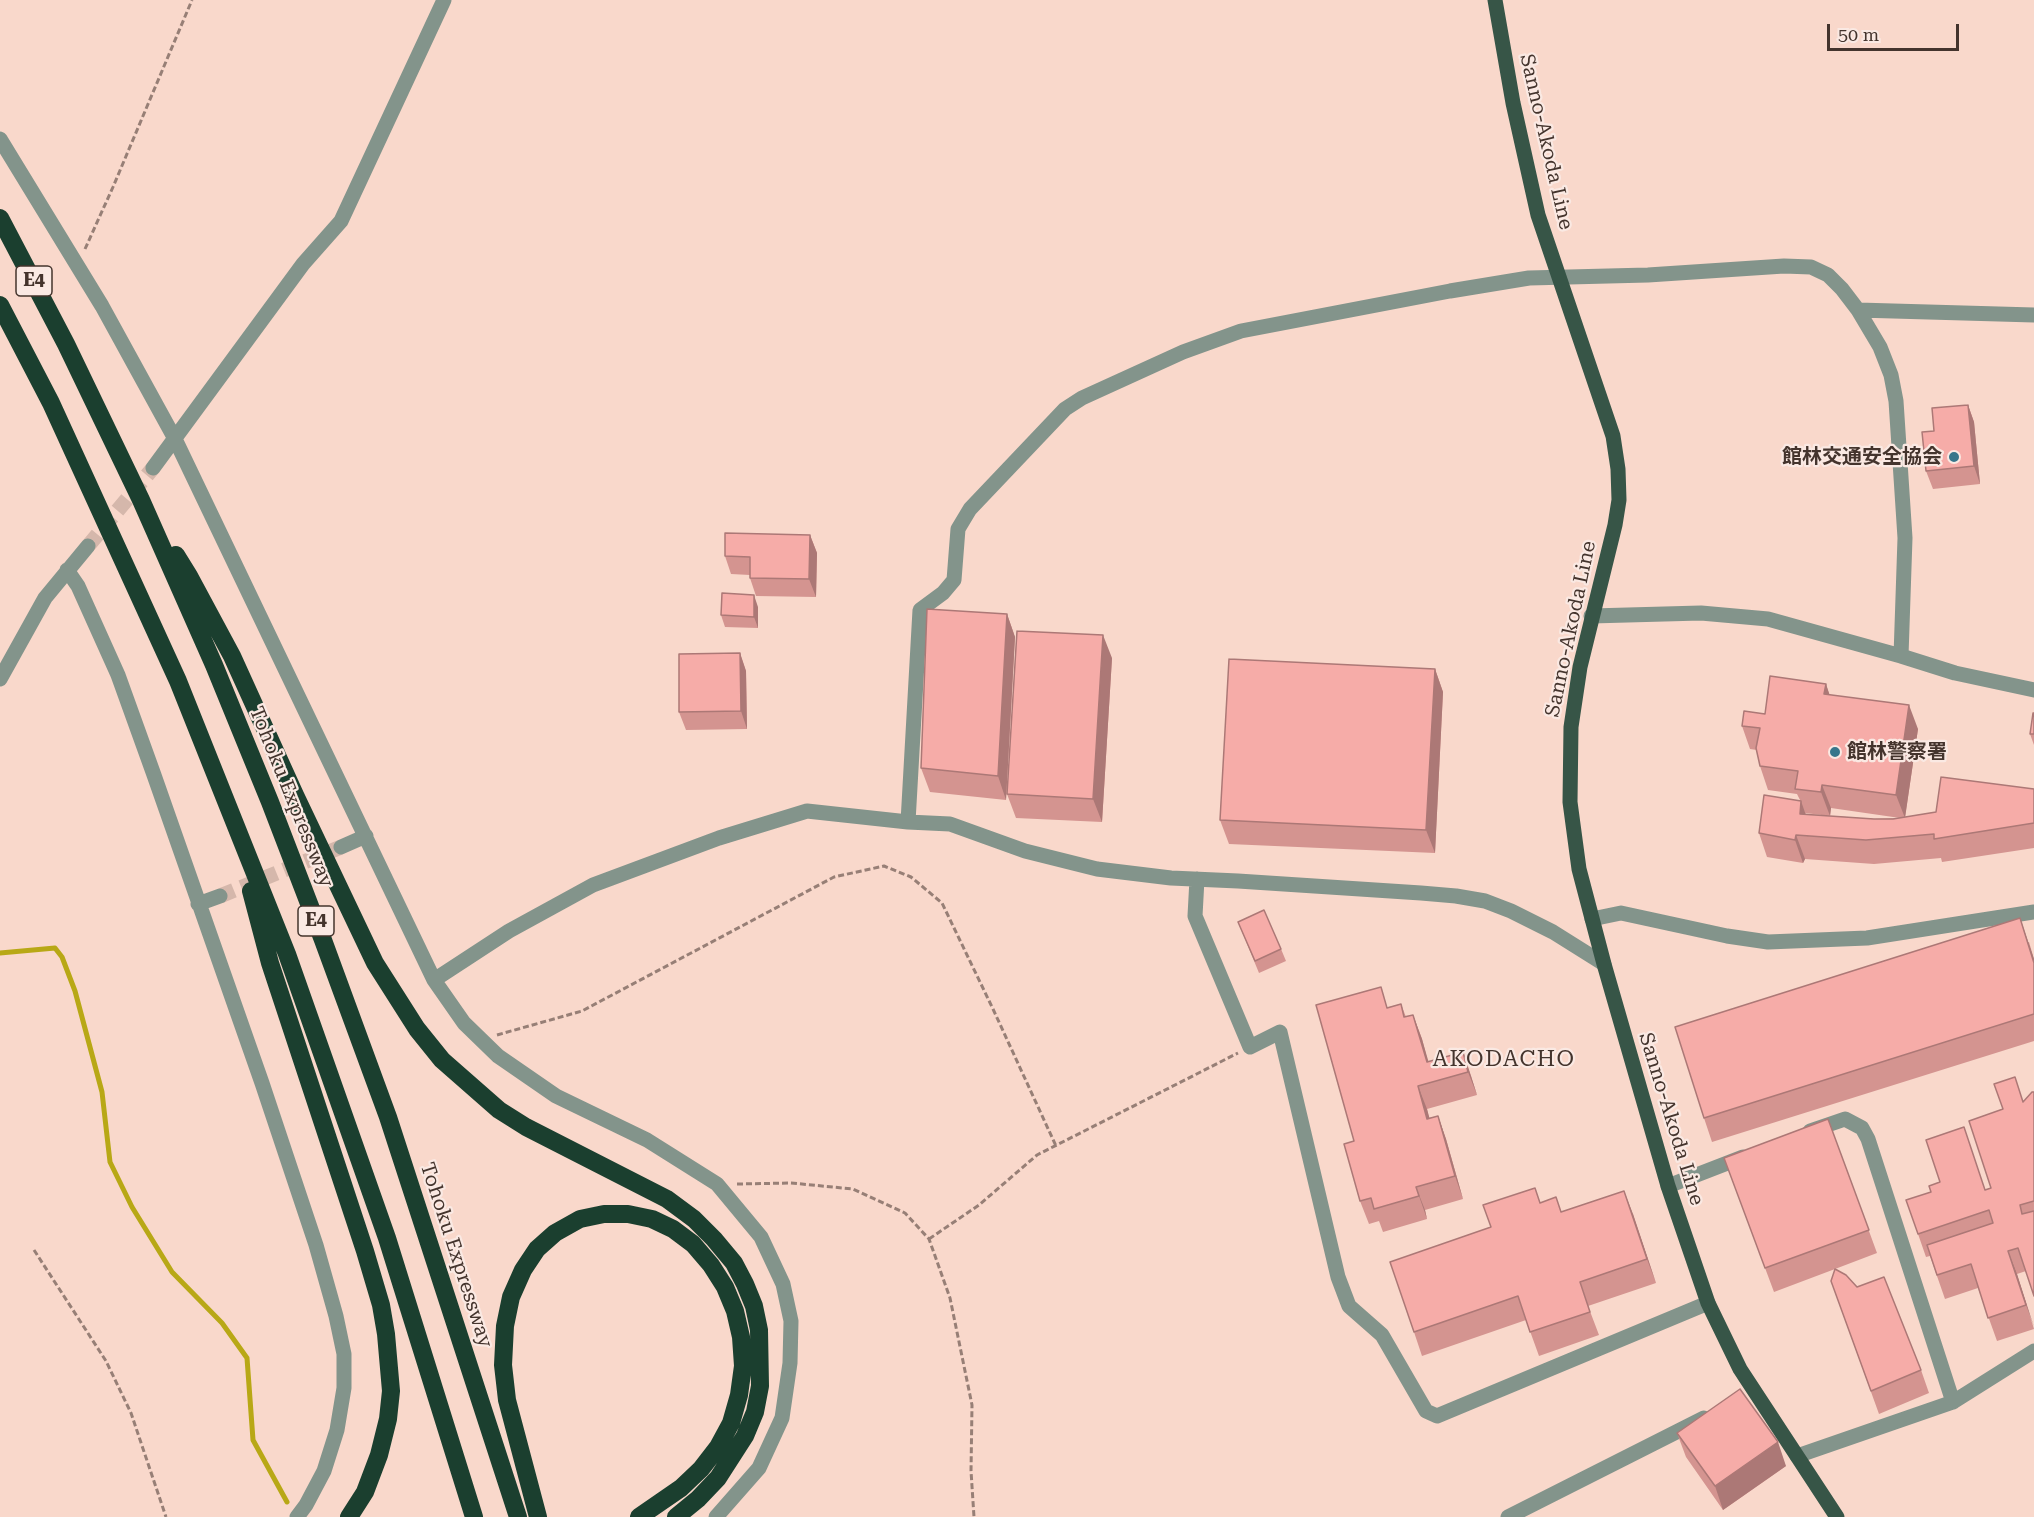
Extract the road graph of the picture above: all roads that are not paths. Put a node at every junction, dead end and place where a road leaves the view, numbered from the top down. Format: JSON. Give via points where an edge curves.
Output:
{"nodes":[{"id":1,"x":444,"y":0,"type":"edge"},
{"id":2,"x":1495,"y":0,"type":"edge"},
{"id":3,"x":0,"y":139,"type":"edge"},
{"id":4,"x":0,"y":218,"type":"edge"},
{"id":5,"x":1558,"y":278,"type":"junction"},
{"id":6,"x":0,"y":305,"type":"edge"},
{"id":7,"x":1858,"y":310,"type":"junction"},
{"id":8,"x":2034,"y":315,"type":"edge"},
{"id":9,"x":175,"y":438,"type":"junction"},
{"id":10,"x":153,"y":468,"type":"tunnel mouth"},
{"id":11,"x":141,"y":500,"type":"junction"},
{"id":12,"x":88,"y":546,"type":"tunnel mouth"},
{"id":13,"x":67,"y":570,"type":"junction"},
{"id":14,"x":1591,"y":616,"type":"junction"},
{"id":15,"x":1901,"y":656,"type":"junction"},
{"id":16,"x":0,"y":679,"type":"edge"},
{"id":17,"x":2034,"y":690,"type":"edge"},
{"id":18,"x":232,"y":816,"type":"junction"},
{"id":19,"x":908,"y":822,"type":"junction"},
{"id":20,"x":366,"y":836,"type":"junction"},
{"id":21,"x":341,"y":847,"type":"tunnel mouth"},
{"id":22,"x":1197,"y":879,"type":"junction"},
{"id":23,"x":220,"y":896,"type":"tunnel mouth"},
{"id":24,"x":198,"y":904,"type":"junction"},
{"id":25,"x":2034,"y":912,"type":"edge"},
{"id":26,"x":1592,"y":919,"type":"junction"},
{"id":27,"x":1604,"y":964,"type":"junction"},
{"id":28,"x":434,"y":980,"type":"junction"},
{"id":29,"x":1791,"y":1138,"type":"edge"},
{"id":30,"x":1758,"y":1151,"type":"edge"},
{"id":31,"x":1668,"y":1186,"type":"junction"},
{"id":32,"x":1708,"y":1303,"type":"junction"},
{"id":33,"x":2034,"y":1352,"type":"edge"},
{"id":34,"x":1953,"y":1402,"type":"junction"},
{"id":35,"x":1721,"y":1410,"type":"edge"},
{"id":36,"x":1797,"y":1456,"type":"junction"},
{"id":37,"x":297,"y":1517,"type":"edge"},
{"id":38,"x":349,"y":1517,"type":"edge"},
{"id":39,"x":474,"y":1517,"type":"edge"},
{"id":40,"x":518,"y":1517,"type":"edge"},
{"id":41,"x":538,"y":1517,"type":"edge"},
{"id":42,"x":639,"y":1517,"type":"edge"},
{"id":43,"x":676,"y":1517,"type":"edge"},
{"id":44,"x":716,"y":1517,"type":"edge"},
{"id":45,"x":1508,"y":1517,"type":"edge"},
{"id":46,"x":1837,"y":1517,"type":"edge"}],
"edges":[{"from":1,"to":9,"type":"street","via":[[341,221],[303,264]]},
{"from":2,"to":5,"type":"main road","name":"Sanno-Akoda Line","via":[[1525,159]]},
{"from":3,"to":9,"type":"street","via":[[78,265]]},
{"from":4,"to":11,"type":"highway","name":"Tohoku Expressway","number":"E4"},
{"from":5,"to":7,"type":"street","via":[[1811,267],[1828,275]]},
{"from":5,"to":14,"type":"main road","name":"Sanno-Akoda Line","via":[[1613,436],[1618,469],[1615,525]]},
{"from":5,"to":19,"type":"street","via":[[1529,278],[1450,291],[1241,331],[1173,357],[1065,409],[970,509],[958,529],[954,580],[920,610]]},
{"from":6,"to":18,"type":"highway","number":"E4","via":[[51,403],[174,671]]},
{"from":7,"to":8,"type":"street"},
{"from":7,"to":15,"type":"street","via":[[1880,347],[1896,401],[1905,538]]},
{"from":9,"to":10,"type":"street"},
{"from":9,"to":20,"type":"street"},
{"from":11,"to":40,"type":"highway","name":"Tohoku Expressway","number":"E4","via":[[222,686],[327,950],[388,1117]]},
{"from":11,"to":43,"type":"highway","via":[[189,576],[232,656],[361,936],[417,1029],[442,1060],[499,1110],[667,1199],[694,1219],[734,1263],[754,1306],[759,1330],[760,1386],[755,1412],[718,1478]]},
{"from":12,"to":13,"type":"street"},
{"from":13,"to":16,"type":"street","via":[[45,598]]},
{"from":13,"to":24,"type":"street","via":[[118,675]]},
{"from":14,"to":15,"type":"street","via":[[1732,615],[1768,620]]},
{"from":14,"to":26,"type":"main road","name":"Sanno-Akoda Line","via":[[1571,727],[1569,763],[1574,835]]},
{"from":15,"to":17,"type":"street","via":[[1954,673]]},
{"from":18,"to":38,"type":"highway","via":[[270,963],[365,1251],[386,1334],[391,1391],[388,1419],[379,1455]]},
{"from":18,"to":39,"type":"highway","number":"E4","via":[[287,954],[387,1238]]},
{"from":19,"to":22,"type":"street","via":[[950,824],[1024,851],[1097,869]]},
{"from":19,"to":28,"type":"street","via":[[807,811],[719,838],[593,885],[509,931]]},
{"from":20,"to":21,"type":"street"},
{"from":20,"to":28,"type":"street"},
{"from":22,"to":27,"type":"street","via":[[1485,901],[1553,932]]},
{"from":22,"to":32,"type":"street","via":[[1195,916],[1250,1047],[1280,1032],[1338,1277],[1349,1306],[1382,1335],[1426,1411],[1437,1416]]},
{"from":23,"to":24,"type":"street"},
{"from":24,"to":37,"type":"street","via":[[312,1234],[344,1354],[344,1388],[336,1430],[324,1471]]},
{"from":25,"to":26,"type":"street","via":[[1867,938],[1768,942],[1621,912]]},
{"from":26,"to":27,"type":"main road","name":"Sanno-Akoda Line"},
{"from":27,"to":31,"type":"main road","name":"Sanno-Akoda Line"},
{"from":28,"to":44,"type":"street","via":[[464,1023],[498,1056],[556,1096],[647,1140],[717,1184],[760,1237],[783,1284],[790,1321],[790,1363],[782,1418],[759,1468]]},
{"from":29,"to":34,"type":"street","via":[[1845,1119],[1862,1128]]},
{"from":30,"to":31,"type":"street"},
{"from":31,"to":32,"type":"main road","name":"Sanno-Akoda Line"},
{"from":32,"to":36,"type":"main road","name":"Sanno-Akoda Line","via":[[1748,1396]]},
{"from":33,"to":34,"type":"street"},
{"from":34,"to":36,"type":"street"},
{"from":35,"to":45,"type":"street"},
{"from":36,"to":46,"type":"main road","name":"Sanno-Akoda Line"},
{"from":41,"to":42,"type":"highway","via":[[507,1400],[505,1326],[511,1297],[537,1249],[555,1233],[580,1220],[628,1214],[673,1229],[711,1265],[735,1311],[743,1366],[731,1423],[718,1447],[681,1488]]}]}
